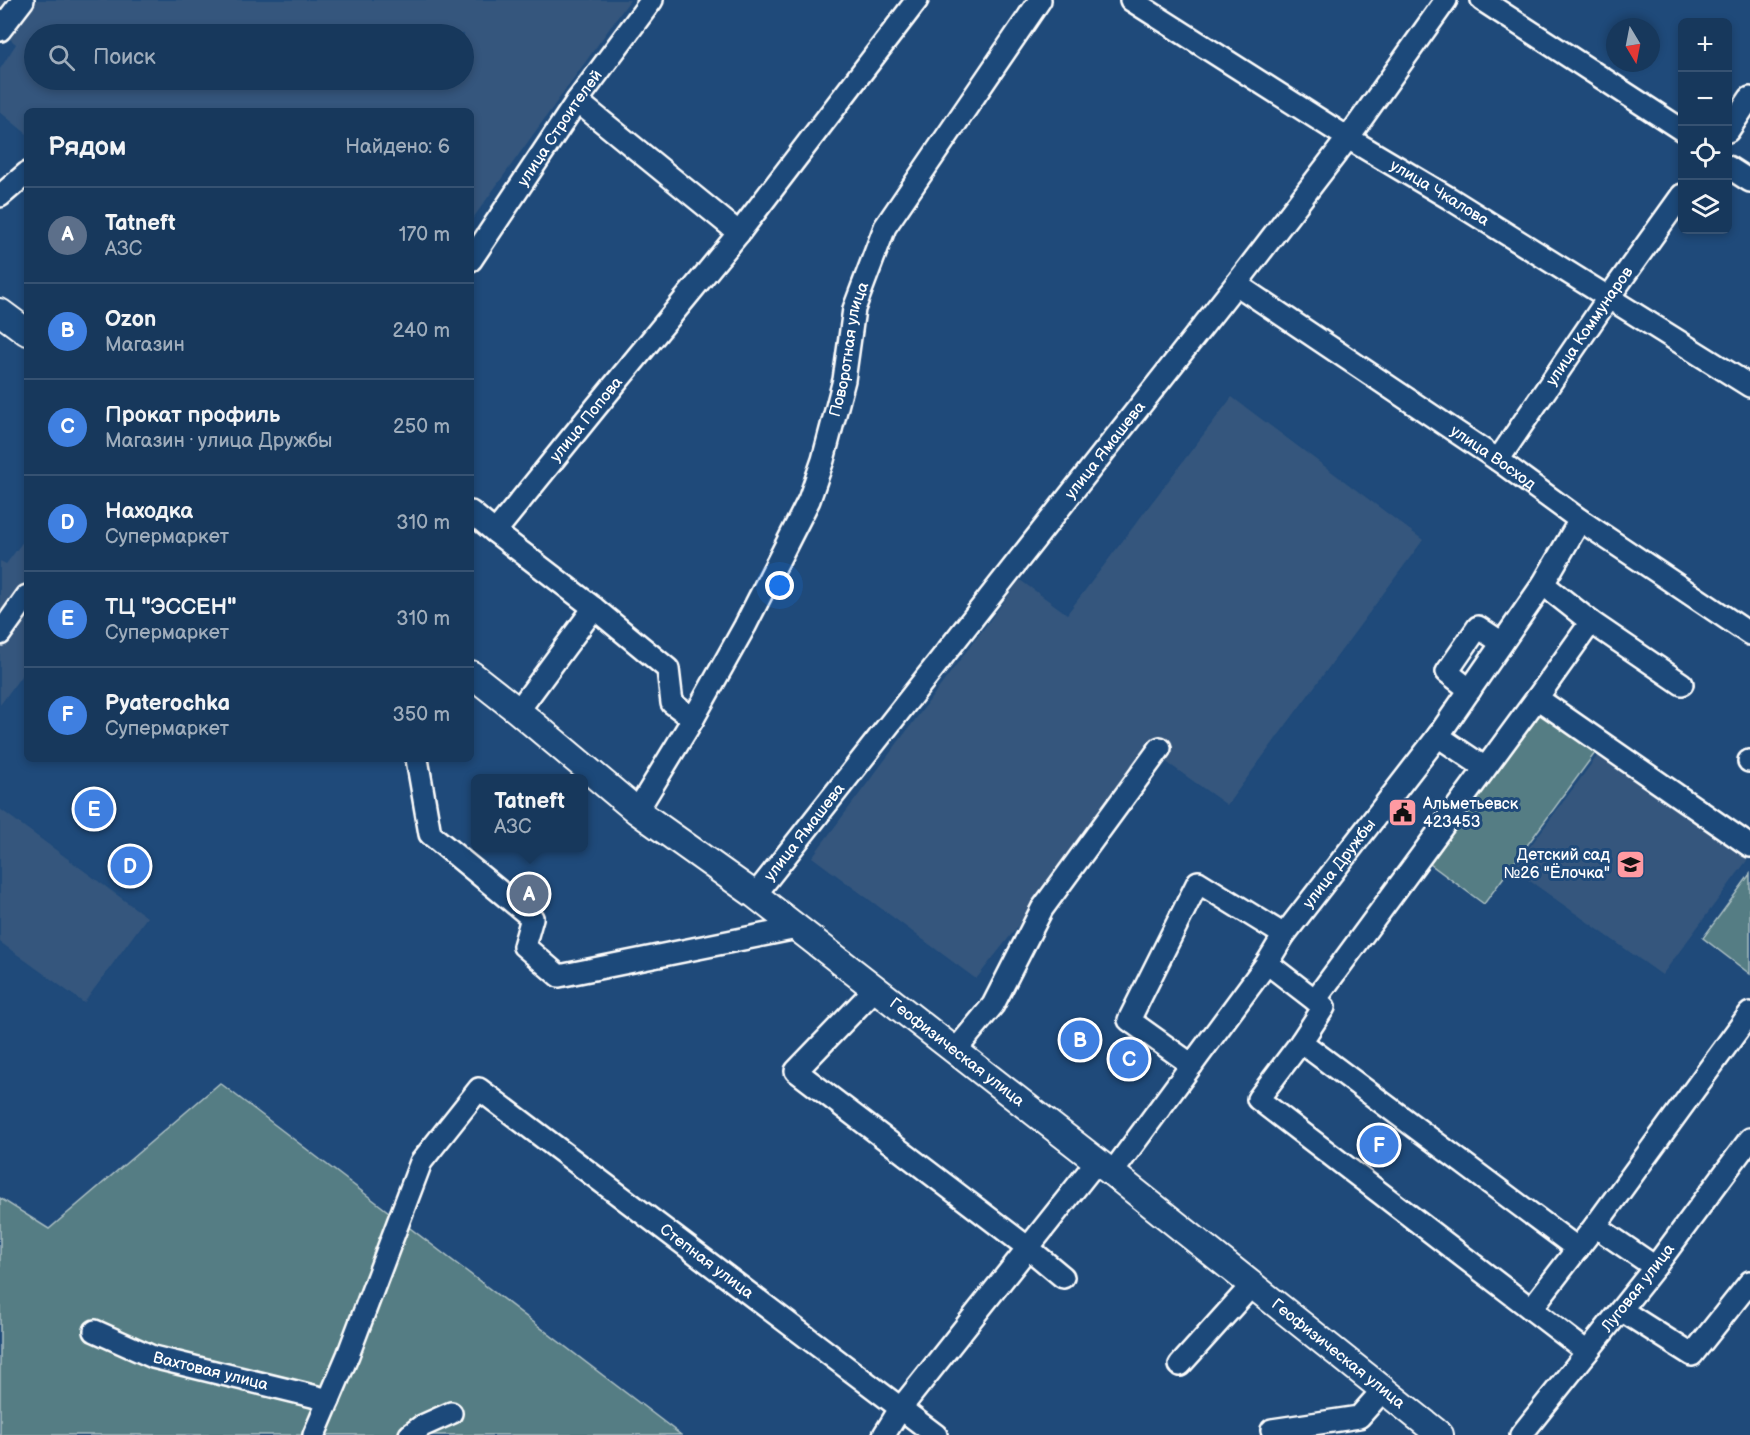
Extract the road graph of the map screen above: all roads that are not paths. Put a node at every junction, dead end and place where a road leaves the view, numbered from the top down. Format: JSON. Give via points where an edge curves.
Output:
{"nodes":[{"id":1,"x":23,"y":0,"type":"edge"},
{"id":2,"x":652,"y":0,"type":"edge"},
{"id":3,"x":916,"y":0,"type":"edge"},
{"id":4,"x":1040,"y":0,"type":"edge"},
{"id":5,"x":1131,"y":0,"type":"edge"},
{"id":6,"x":1446,"y":0,"type":"edge"},
{"id":7,"x":1482,"y":0,"type":"edge"},
{"id":8,"x":0,"y":30,"type":"edge"},
{"id":9,"x":1750,"y":98,"type":"edge"},
{"id":10,"x":577,"y":101,"type":"junction"},
{"id":11,"x":1731,"y":126,"type":"edge"},
{"id":12,"x":1678,"y":127,"type":"edge"},
{"id":13,"x":1348,"y":138,"type":"junction"},
{"id":14,"x":1732,"y":170,"type":"edge"},
{"id":15,"x":24,"y":176,"type":"edge"},
{"id":16,"x":1750,"y":181,"type":"edge"},
{"id":17,"x":0,"y":196,"type":"edge"},
{"id":18,"x":1678,"y":202,"type":"edge"},
{"id":19,"x":740,"y":233,"type":"junction"},
{"id":20,"x":474,"y":256,"type":"edge"},
{"id":21,"x":1236,"y":284,"type":"junction"},
{"id":22,"x":1608,"y":297,"type":"junction"},
{"id":23,"x":2,"y":316,"type":"edge"},
{"id":24,"x":24,"y":330,"type":"edge"},
{"id":25,"x":1750,"y":386,"type":"edge"},
{"id":26,"x":1498,"y":460,"type":"junction"},
{"id":27,"x":474,"y":514,"type":"edge"},
{"id":28,"x":1580,"y":520,"type":"junction"},
{"id":29,"x":495,"y":532,"type":"junction"},
{"id":30,"x":1543,"y":584,"type":"junction"},
{"id":31,"x":24,"y":600,"type":"edge"},
{"id":32,"x":594,"y":608,"type":"junction"},
{"id":33,"x":1591,"y":622,"type":"junction"},
{"id":34,"x":1749,"y":632,"type":"edge"},
{"id":35,"x":0,"y":634,"type":"edge"},
{"id":36,"x":1502,"y":643,"type":"junction"},
{"id":37,"x":474,"y":677,"type":"edge"},
{"id":38,"x":1682,"y":684,"type":"dead end"},
{"id":39,"x":1470,"y":690,"type":"junction"},
{"id":40,"x":1537,"y":698,"type":"junction"},
{"id":41,"x":518,"y":711,"type":"junction"},
{"id":42,"x":693,"y":719,"type":"junction"},
{"id":43,"x":1438,"y":736,"type":"junction"},
{"id":44,"x":1160,"y":748,"type":"dead end"},
{"id":45,"x":418,"y":762,"type":"edge"},
{"id":46,"x":1485,"y":768,"type":"junction"},
{"id":47,"x":638,"y":811,"type":"junction"},
{"id":48,"x":1750,"y":846,"type":"edge"},
{"id":49,"x":755,"y":895,"type":"junction"},
{"id":50,"x":797,"y":928,"type":"junction"},
{"id":51,"x":1284,"y":935,"type":"junction"},
{"id":52,"x":1267,"y":963,"type":"junction"},
{"id":53,"x":875,"y":988,"type":"junction"},
{"id":54,"x":1315,"y":1000,"type":"junction"},
{"id":55,"x":1750,"y":1013,"type":"edge"},
{"id":56,"x":1301,"y":1042,"type":"junction"},
{"id":57,"x":955,"y":1051,"type":"junction"},
{"id":58,"x":1192,"y":1065,"type":"junction"},
{"id":59,"x":1750,"y":1139,"type":"edge"},
{"id":60,"x":1105,"y":1167,"type":"junction"},
{"id":61,"x":1595,"y":1226,"type":"junction"},
{"id":62,"x":1027,"y":1247,"type":"junction"},
{"id":63,"x":1578,"y":1249,"type":"junction"},
{"id":64,"x":1655,"y":1267,"type":"junction"},
{"id":65,"x":1063,"y":1277,"type":"dead end"},
{"id":66,"x":1750,"y":1282,"type":"edge"},
{"id":67,"x":1252,"y":1285,"type":"junction"},
{"id":68,"x":1531,"y":1309,"type":"junction"},
{"id":69,"x":1621,"y":1310,"type":"junction"},
{"id":70,"x":95,"y":1331,"type":"dead end"},
{"id":71,"x":1587,"y":1352,"type":"junction"},
{"id":72,"x":1180,"y":1365,"type":"dead end"},
{"id":73,"x":1383,"y":1390,"type":"junction"},
{"id":74,"x":329,"y":1400,"type":"junction"},
{"id":75,"x":900,"y":1409,"type":"junction"},
{"id":76,"x":451,"y":1413,"type":"dead end"},
{"id":77,"x":1355,"y":1426,"type":"edge"},
{"id":78,"x":1272,"y":1430,"type":"dead end"},
{"id":79,"x":314,"y":1435,"type":"edge"},
{"id":80,"x":410,"y":1435,"type":"edge"},
{"id":81,"x":884,"y":1435,"type":"edge"},
{"id":82,"x":936,"y":1435,"type":"edge"},
{"id":83,"x":1440,"y":1435,"type":"edge"},
{"id":84,"x":1521,"y":1435,"type":"edge"}],
"edges":[{"from":1,"to":8,"type":"street"},
{"from":2,"to":10,"type":"street","name":"улица Строителей"},
{"from":3,"to":19,"type":"street","name":"улица Попова"},
{"from":4,"to":42,"type":"street","name":"Поворотная улица","via":[[885,227],[854,309],[844,380],[809,500]]},
{"from":5,"to":13,"type":"street","name":"улица Чкалова"},
{"from":6,"to":13,"type":"street","name":"улица Ямашева"},
{"from":7,"to":12,"type":"street"},
{"from":9,"to":11,"type":"street"},
{"from":10,"to":19,"type":"street"},
{"from":10,"to":20,"type":"street","name":"улица Строителей"},
{"from":13,"to":21,"type":"street","name":"улица Ямашева"},
{"from":13,"to":22,"type":"street","name":"улица Чкалова"},
{"from":14,"to":16,"type":"street"},
{"from":15,"to":17,"type":"street"},
{"from":18,"to":22,"type":"street","name":"улица Коммунаров"},
{"from":19,"to":29,"type":"street","name":"улица Попова"},
{"from":21,"to":26,"type":"street","name":"улица Восход"},
{"from":21,"to":49,"type":"street","name":"улица Ямашева"},
{"from":22,"to":25,"type":"street","name":"улица Чкалова"},
{"from":22,"to":26,"type":"street","name":"улица Коммунаров"},
{"from":23,"to":24,"type":"main road"},
{"from":26,"to":28,"type":"street","name":"улица Восход"},
{"from":27,"to":29,"type":"street"},
{"from":28,"to":30,"type":"street","name":"улица Дружбы"},
{"from":28,"to":34,"type":"street","name":"улица Восход"},
{"from":29,"to":32,"type":"street"},
{"from":30,"to":33,"type":"street"},
{"from":30,"to":36,"type":"street","name":"улица Дружбы"},
{"from":31,"to":35,"type":"street"},
{"from":32,"to":41,"type":"street"},
{"from":32,"to":42,"type":"street","via":[[668,669],[672,703]]},
{"from":33,"to":38,"type":"street"},
{"from":33,"to":40,"type":"street"},
{"from":36,"to":39,"type":"street","name":"улица Дружбы"},
{"from":36,"to":39,"type":"street","via":[[1478,627],[1447,672]]},
{"from":37,"to":41,"type":"main road","name":"Геофизическая улица"},
{"from":39,"to":43,"type":"street","name":"улица Дружбы"},
{"from":40,"to":46,"type":"street"},
{"from":40,"to":48,"type":"street"},
{"from":41,"to":47,"type":"main road","name":"Геофизическая улица"},
{"from":42,"to":47,"type":"street"},
{"from":43,"to":46,"type":"street"},
{"from":43,"to":51,"type":"street","name":"улица Дружбы"},
{"from":44,"to":57,"type":"street","via":[[1042,909],[993,1005]]},
{"from":45,"to":50,"type":"street","via":[[430,834],[532,918],[524,946],[559,976]]},
{"from":46,"to":54,"type":"street"},
{"from":47,"to":49,"type":"main road","name":"Геофизическая улица"},
{"from":49,"to":50,"type":"main road","name":"Геофизическая улица"},
{"from":50,"to":53,"type":"main road","name":"Геофизическая улица"},
{"from":51,"to":52,"type":"street","name":"улица Дружбы"},
{"from":51,"to":58,"type":"street","via":[[1198,882],[1129,1020]]},
{"from":52,"to":54,"type":"street"},
{"from":52,"to":58,"type":"street","name":"улица Дружбы"},
{"from":53,"to":57,"type":"main road","name":"Геофизическая улица"},
{"from":53,"to":62,"type":"street","via":[[796,1071]]},
{"from":54,"to":56,"type":"street","via":[[1324,1007]]},
{"from":55,"to":61,"type":"street"},
{"from":56,"to":63,"type":"street"},
{"from":56,"to":68,"type":"street","via":[[1258,1099]]},
{"from":57,"to":60,"type":"main road","name":"Геофизическая улица"},
{"from":58,"to":60,"type":"street","name":"улица Дружбы"},
{"from":59,"to":64,"type":"street","name":"Луговая улица"},
{"from":60,"to":62,"type":"street","name":"улица Дружбы"},
{"from":60,"to":67,"type":"main road","name":"Геофизическая улица"},
{"from":61,"to":63,"type":"street"},
{"from":61,"to":64,"type":"street"},
{"from":62,"to":65,"type":"street"},
{"from":62,"to":75,"type":"street","name":"улица Дружбы"},
{"from":63,"to":68,"type":"street"},
{"from":64,"to":69,"type":"street","name":"Луговая улица"},
{"from":66,"to":69,"type":"street","via":[[1692,1355]]},
{"from":67,"to":72,"type":"street"},
{"from":67,"to":73,"type":"main road","name":"Геофизическая улица"},
{"from":68,"to":71,"type":"street"},
{"from":69,"to":71,"type":"street","name":"Луговая улица"},
{"from":70,"to":74,"type":"street","name":"Вахтовая улица","via":[[153,1357]]},
{"from":71,"to":84,"type":"street","name":"Луговая улица"},
{"from":73,"to":77,"type":"street"},
{"from":73,"to":83,"type":"main road","name":"Геофизическая улица"},
{"from":74,"to":75,"type":"street","name":"Степная улица","via":[[421,1162],[478,1089]]},
{"from":74,"to":79,"type":"street"},
{"from":75,"to":81,"type":"street","name":"улица Дружбы"},
{"from":75,"to":82,"type":"street","name":"Степная улица"},
{"from":76,"to":80,"type":"street"},
{"from":77,"to":78,"type":"street"}]}
